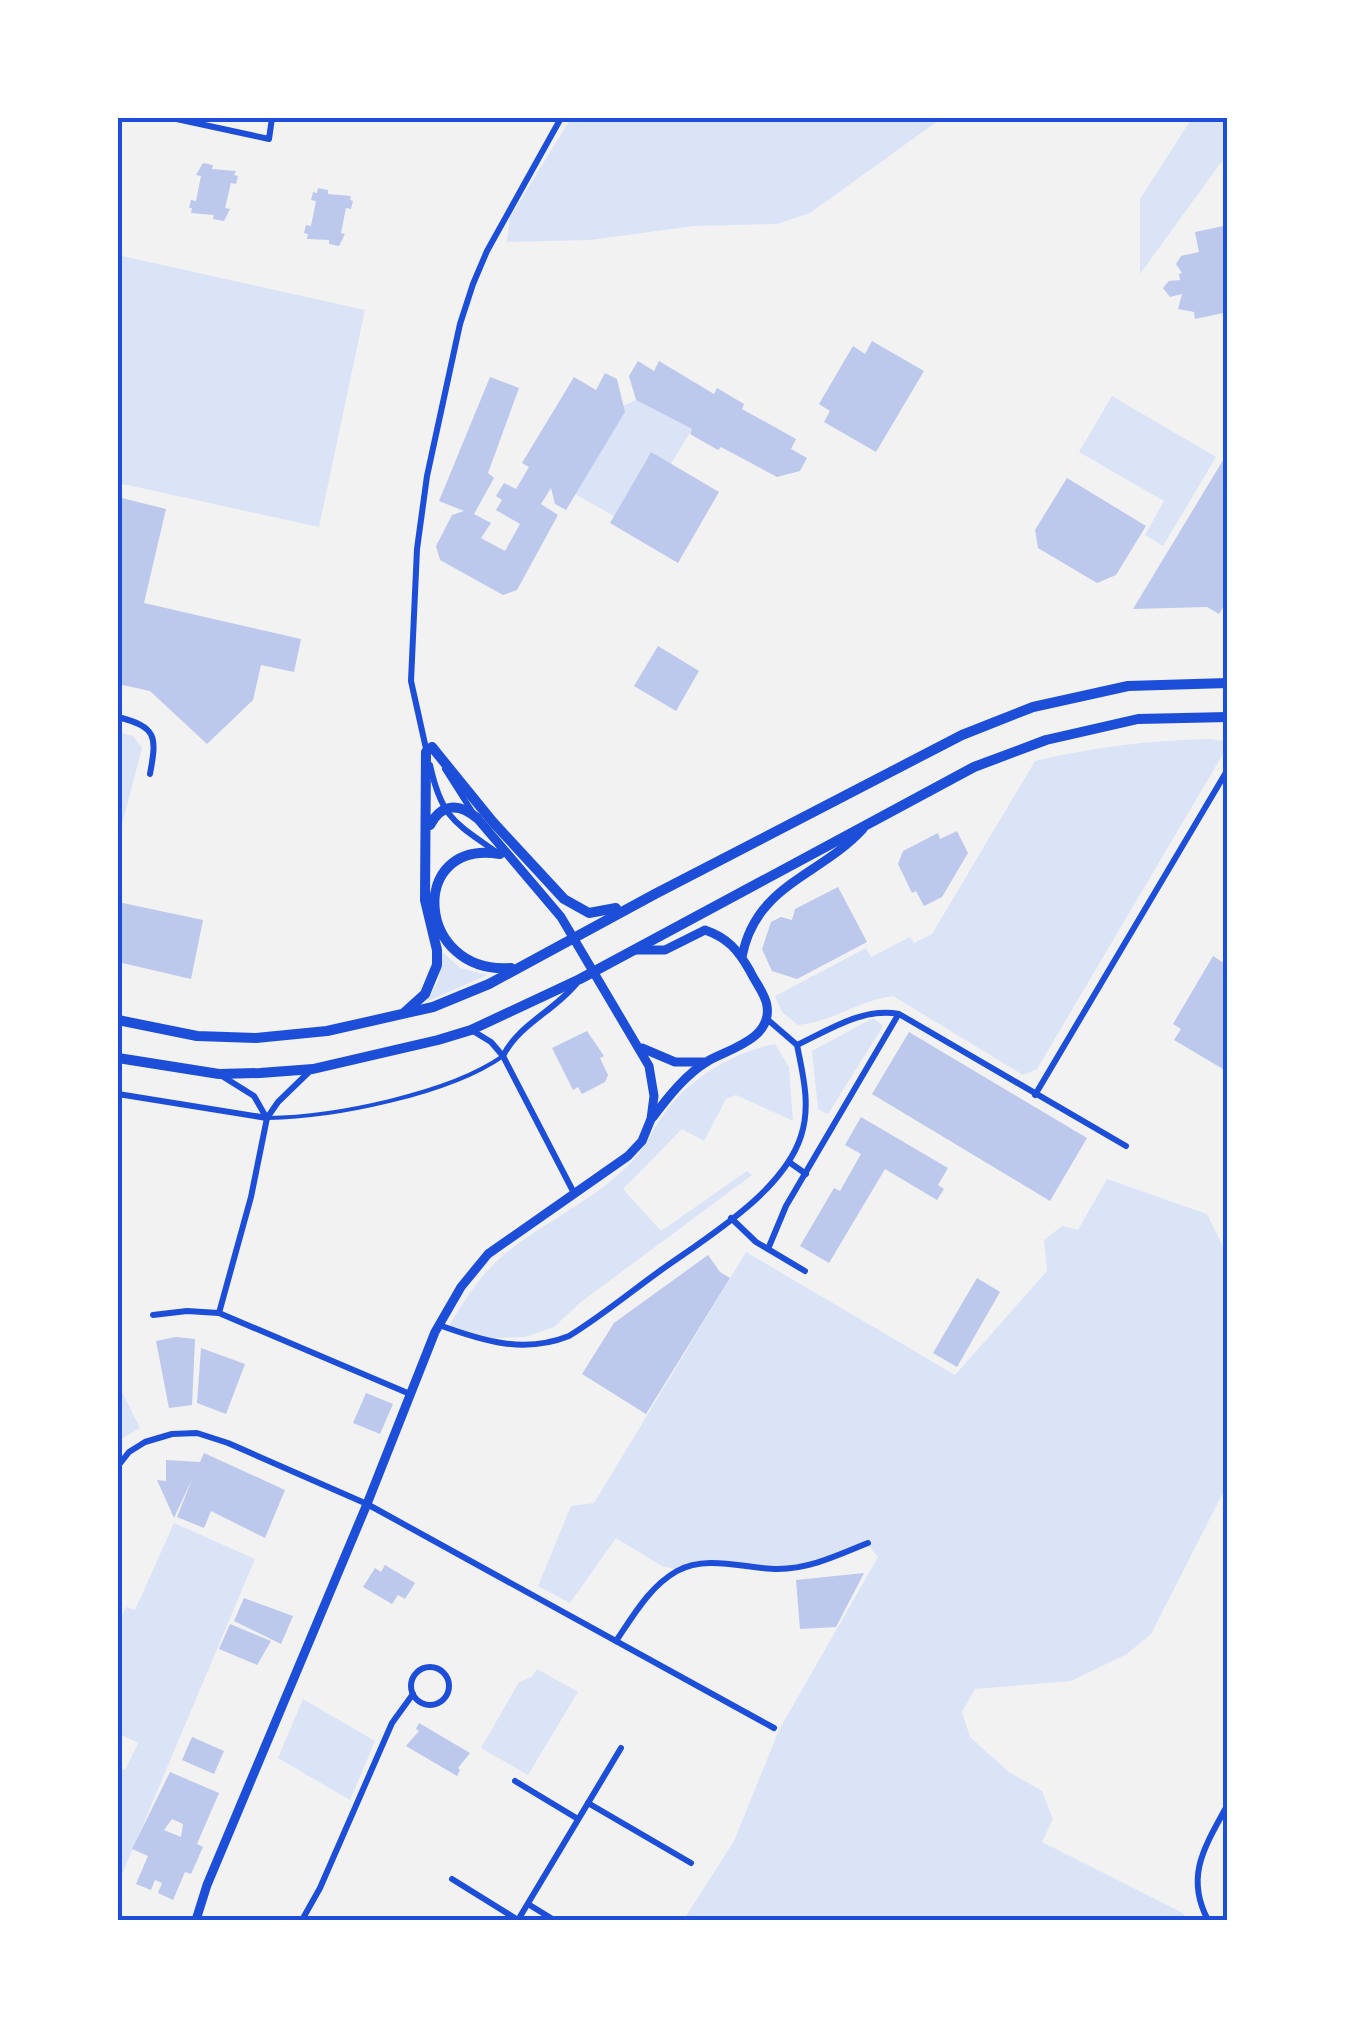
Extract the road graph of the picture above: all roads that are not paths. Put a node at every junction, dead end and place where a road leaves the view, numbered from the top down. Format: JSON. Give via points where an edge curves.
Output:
{"nodes":[{"id":1,"x":172,"y":118,"type":"edge"},
{"id":2,"x":272,"y":118,"type":"edge"},
{"id":3,"x":560,"y":118,"type":"edge"},
{"id":4,"x":1228,"y":683,"type":"edge"},
{"id":5,"x":118,"y":717,"type":"edge"},
{"id":6,"x":1228,"y":717,"type":"edge"},
{"id":7,"x":429,"y":750,"type":"junction"},
{"id":8,"x":1228,"y":769,"type":"edge"},
{"id":9,"x":150,"y":774,"type":"dead end"},
{"id":10,"x":444,"y":810,"type":"junction"},
{"id":11,"x":477,"y":818,"type":"junction"},
{"id":12,"x":867,"y":825,"type":"junction"},
{"id":13,"x":427,"y":832,"type":"junction"},
{"id":14,"x":500,"y":854,"type":"junction"},
{"id":15,"x":520,"y":870,"type":"junction"},
{"id":16,"x":654,"y":894,"type":"junction"},
{"id":17,"x":630,"y":950,"type":"junction"},
{"id":18,"x":742,"y":958,"type":"junction"},
{"id":19,"x":518,"y":968,"type":"junction"},
{"id":20,"x":580,"y":979,"type":"junction"},
{"id":21,"x":899,"y":1014,"type":"junction"},
{"id":22,"x":396,"y":1018,"type":"junction"},
{"id":23,"x":118,"y":1020,"type":"edge"},
{"id":24,"x":767,"y":1020,"type":"junction"},
{"id":25,"x":471,"y":1030,"type":"junction"},
{"id":26,"x":797,"y":1045,"type":"junction"},
{"id":27,"x":639,"y":1046,"type":"junction"},
{"id":28,"x":503,"y":1056,"type":"junction"},
{"id":29,"x":118,"y":1058,"type":"edge"},
{"id":30,"x":705,"y":1062,"type":"junction"},
{"id":31,"x":313,"y":1068,"type":"junction"},
{"id":32,"x":219,"y":1074,"type":"junction"},
{"id":33,"x":118,"y":1094,"type":"edge"},
{"id":34,"x":1034,"y":1096,"type":"junction"},
{"id":35,"x":267,"y":1118,"type":"junction"},
{"id":36,"x":651,"y":1119,"type":"junction"},
{"id":37,"x":1126,"y":1146,"type":"dead end"},
{"id":38,"x":789,"y":1162,"type":"junction"},
{"id":39,"x":806,"y":1174,"type":"junction"},
{"id":40,"x":574,"y":1192,"type":"junction"},
{"id":41,"x":731,"y":1218,"type":"junction"},
{"id":42,"x":768,"y":1249,"type":"junction"},
{"id":43,"x":805,"y":1271,"type":"dead end"},
{"id":44,"x":219,"y":1312,"type":"junction"},
{"id":45,"x":154,"y":1315,"type":"dead end"},
{"id":46,"x":439,"y":1325,"type":"junction"},
{"id":47,"x":410,"y":1394,"type":"junction"},
{"id":48,"x":118,"y":1466,"type":"edge"},
{"id":49,"x":367,"y":1504,"type":"junction"},
{"id":50,"x":868,"y":1544,"type":"dead end"},
{"id":51,"x":616,"y":1641,"type":"junction"},
{"id":52,"x":413,"y":1694,"type":"junction"},
{"id":53,"x":774,"y":1728,"type":"dead end"},
{"id":54,"x":620,"y":1748,"type":"dead end"},
{"id":55,"x":515,"y":1781,"type":"dead end"},
{"id":56,"x":588,"y":1803,"type":"junction"},
{"id":57,"x":1228,"y":1804,"type":"edge"},
{"id":58,"x":578,"y":1818,"type":"junction"},
{"id":59,"x":691,"y":1863,"type":"dead end"},
{"id":60,"x":452,"y":1879,"type":"dead end"},
{"id":61,"x":528,"y":1904,"type":"junction"},
{"id":62,"x":196,"y":1920,"type":"edge"},
{"id":63,"x":302,"y":1920,"type":"edge"},
{"id":64,"x":518,"y":1920,"type":"edge"},
{"id":65,"x":554,"y":1920,"type":"edge"},
{"id":66,"x":1208,"y":1920,"type":"edge"}],
"edges":[{"from":1,"to":2,"type":"street","via":[[268,139]]},
{"from":3,"to":7,"type":"street","via":[[487,251],[460,324],[427,476],[410,681]]},
{"from":4,"to":16,"type":"main road","via":[[1128,686],[1033,707],[962,735]]},
{"from":5,"to":9,"type":"street","via":[[151,732],[156,744]]},
{"from":6,"to":12,"type":"main road","via":[[1138,720],[1046,740],[974,767]]},
{"from":7,"to":10,"type":"street"},
{"from":7,"to":11,"type":"street"},
{"from":7,"to":13,"type":"main road"},
{"from":7,"to":16,"type":"main road","via":[[571,904],[601,913]]},
{"from":8,"to":34,"type":"street"},
{"from":10,"to":11,"type":"main road","via":[[461,807]]},
{"from":10,"to":13,"type":"main road"},
{"from":10,"to":14,"type":"street"},
{"from":11,"to":15,"type":"street"},
{"from":12,"to":17,"type":"main road"},
{"from":12,"to":18,"type":"street","via":[[845,849],[780,890],[756,919]]},
{"from":13,"to":22,"type":"main road","via":[[426,900],[437,965],[425,994]]},
{"from":14,"to":15,"type":"street"},
{"from":14,"to":19,"type":"main road","via":[[474,852],[452,862],[438,883],[436,908],[444,937],[463,960]]},
{"from":15,"to":27,"type":"street","via":[[561,917]]},
{"from":16,"to":19,"type":"main road"},
{"from":17,"to":18,"type":"street","via":[[664,950],[705,930],[723,936]]},
{"from":17,"to":20,"type":"main road"},
{"from":18,"to":24,"type":"street","via":[[768,1004]]},
{"from":19,"to":22,"type":"main road"},
{"from":20,"to":25,"type":"main road"},
{"from":20,"to":28,"type":"street","via":[[519,1032]]},
{"from":21,"to":26,"type":"street","via":[[866,1014]]},
{"from":21,"to":34,"type":"street"},
{"from":21,"to":39,"type":"street"},
{"from":22,"to":23,"type":"main road","via":[[256,1038],[196,1036]]},
{"from":24,"to":26,"type":"street"},
{"from":24,"to":30,"type":"street","via":[[747,1042]]},
{"from":25,"to":28,"type":"street"},
{"from":25,"to":31,"type":"main road"},
{"from":26,"to":38,"type":"street","via":[[805,1122]]},
{"from":27,"to":30,"type":"street","via":[[674,1062]]},
{"from":27,"to":36,"type":"street","via":[[653,1083]]},
{"from":28,"to":35,"type":"lane","via":[[377,1103],[312,1117]]},
{"from":28,"to":40,"type":"street"},
{"from":29,"to":32,"type":"main road"},
{"from":30,"to":36,"type":"street"},
{"from":31,"to":32,"type":"main road"},
{"from":31,"to":35,"type":"street"},
{"from":32,"to":35,"type":"street","via":[[250,1092]]},
{"from":33,"to":35,"type":"street"},
{"from":34,"to":37,"type":"street"},
{"from":35,"to":44,"type":"street"},
{"from":36,"to":40,"type":"street","via":[[628,1156]]},
{"from":38,"to":39,"type":"street"},
{"from":38,"to":41,"type":"street"},
{"from":39,"to":42,"type":"street"},
{"from":40,"to":46,"type":"street","via":[[488,1254]]},
{"from":41,"to":42,"type":"street"},
{"from":41,"to":46,"type":"street","via":[[551,1343],[483,1341]]},
{"from":42,"to":43,"type":"street"},
{"from":44,"to":45,"type":"street"},
{"from":44,"to":47,"type":"street"},
{"from":46,"to":47,"type":"street"},
{"from":47,"to":49,"type":"street"},
{"from":48,"to":49,"type":"street","via":[[144,1442],[197,1434]]},
{"from":49,"to":51,"type":"street"},
{"from":49,"to":62,"type":"street"},
{"from":50,"to":51,"type":"street","via":[[818,1564],[780,1569],[712,1562],[678,1570],[646,1597]]},
{"from":51,"to":53,"type":"street"},
{"from":52,"to":52,"type":"street","via":[[421,1703],[440,1702],[448,1693],[445,1675],[422,1668],[411,1682]]},
{"from":52,"to":63,"type":"street","via":[[392,1723]]},
{"from":54,"to":56,"type":"street"},
{"from":55,"to":58,"type":"street"},
{"from":56,"to":58,"type":"street"},
{"from":56,"to":59,"type":"street"},
{"from":57,"to":66,"type":"street","via":[[1196,1872]]},
{"from":58,"to":61,"type":"street"},
{"from":60,"to":64,"type":"street"},
{"from":61,"to":64,"type":"street"},
{"from":61,"to":65,"type":"street"}]}
